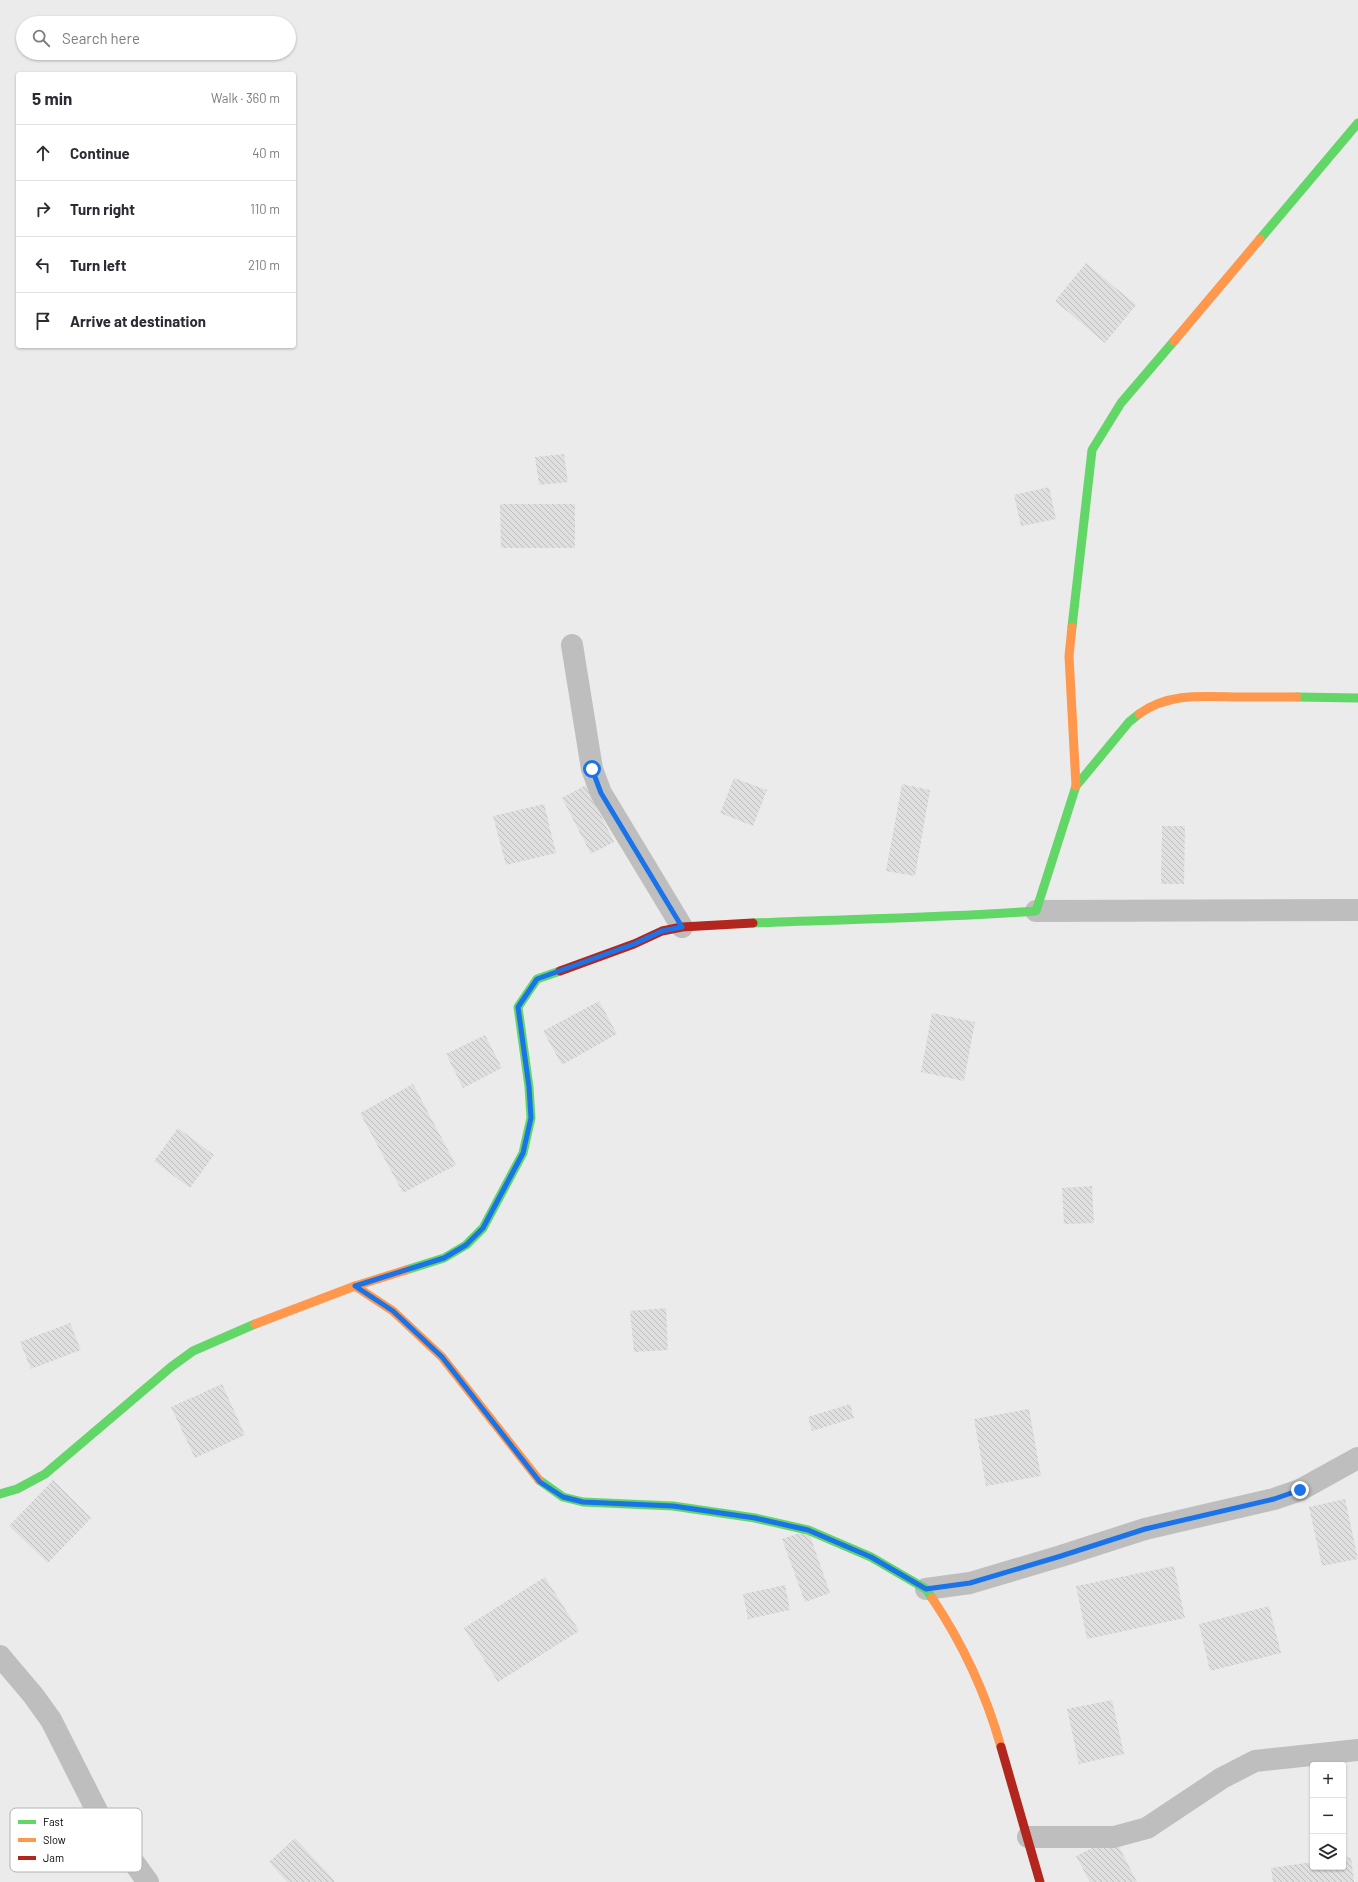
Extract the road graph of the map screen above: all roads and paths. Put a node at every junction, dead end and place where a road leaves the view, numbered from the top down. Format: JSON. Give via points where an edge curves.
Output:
{"nodes":[{"id":1,"x":1358,"y":123,"type":"edge"},
{"id":2,"x":572,"y":645,"type":"dead end"},
{"id":3,"x":1358,"y":698,"type":"edge"},
{"id":4,"x":1076,"y":786,"type":"junction"},
{"id":5,"x":1358,"y":910,"type":"edge"},
{"id":6,"x":1036,"y":911,"type":"junction"},
{"id":7,"x":682,"y":927,"type":"junction"},
{"id":8,"x":355,"y":1286,"type":"junction"},
{"id":9,"x":1358,"y":1458,"type":"edge"},
{"id":10,"x":0,"y":1494,"type":"edge"},
{"id":11,"x":926,"y":1589,"type":"junction"},
{"id":12,"x":0,"y":1656,"type":"edge"},
{"id":13,"x":1358,"y":1750,"type":"edge"},
{"id":14,"x":95,"y":1808,"type":"edge"},
{"id":15,"x":1028,"y":1837,"type":"junction"},
{"id":16,"x":141,"y":1872,"type":"edge"},
{"id":17,"x":148,"y":1882,"type":"edge"},
{"id":18,"x":1040,"y":1882,"type":"edge"}],
"edges":[{"from":1,"to":4,"type":"street","via":[[1121,403],[1092,450],[1070,656]]},
{"from":2,"to":7,"type":"street","via":[[592,769],[601,793]]},
{"from":3,"to":4,"type":"street","via":[[1188,696],[1164,701],[1146,709],[1129,722]]},
{"from":4,"to":6,"type":"street"},
{"from":5,"to":6,"type":"street"},
{"from":6,"to":7,"type":"street"},
{"from":7,"to":8,"type":"street","via":[[662,931],[634,944],[537,979],[518,1007],[531,1118],[523,1153],[483,1228],[466,1245],[444,1258]]},
{"from":8,"to":10,"type":"street","via":[[225,1336],[193,1351],[45,1474],[17,1489]]},
{"from":8,"to":11,"type":"street","via":[[393,1311],[437,1351],[540,1482],[563,1497],[583,1502],[673,1506],[755,1518],[808,1530],[871,1557]]},
{"from":9,"to":11,"type":"street","via":[[1300,1490],[1274,1499],[1145,1529],[970,1583]]},
{"from":11,"to":15,"type":"street","via":[[970,1664],[992,1716]]},
{"from":12,"to":14,"type":"street","via":[[51,1720]]},
{"from":13,"to":15,"type":"street","via":[[1255,1761],[1222,1778],[1147,1828],[1114,1837]]},
{"from":15,"to":18,"type":"street"},
{"from":16,"to":17,"type":"street"}]}
